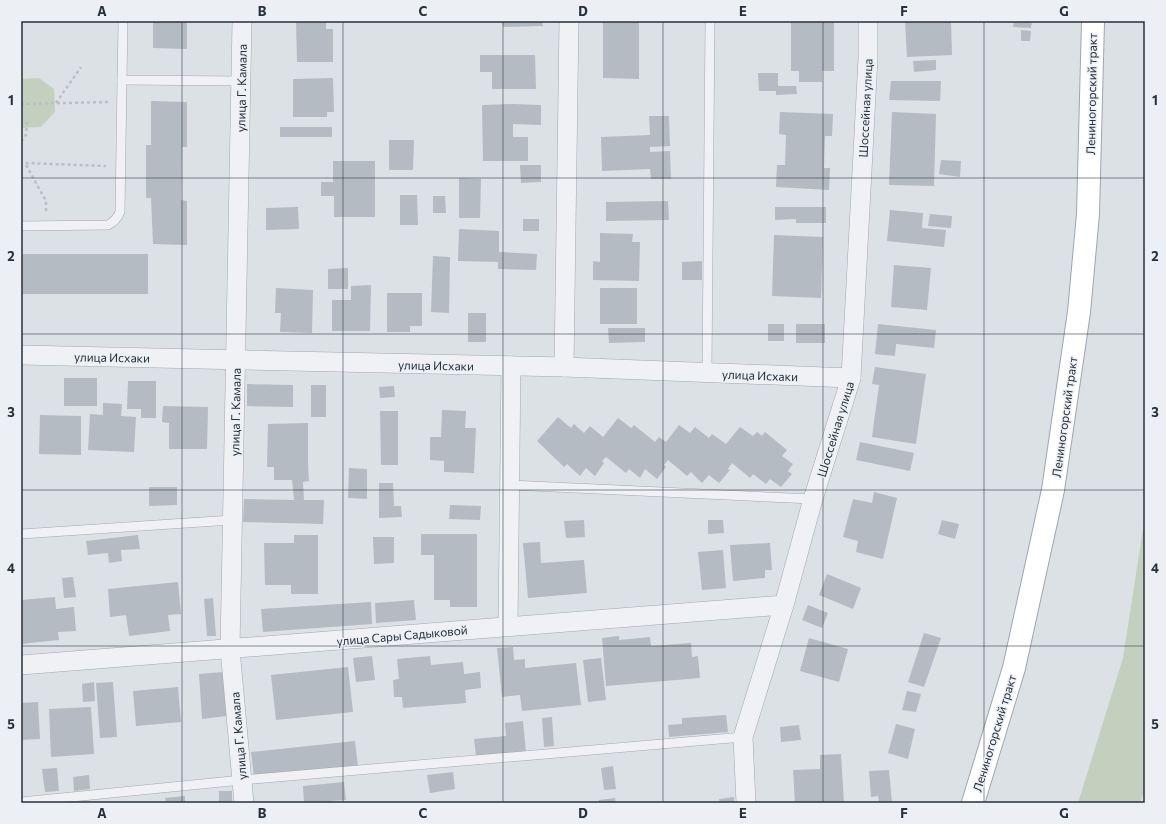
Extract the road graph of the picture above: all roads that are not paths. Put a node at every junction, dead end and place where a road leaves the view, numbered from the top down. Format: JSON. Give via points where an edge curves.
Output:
{"nodes":[{"id":1,"x":123,"y":21,"type":"edge"},
{"id":2,"x":242,"y":21,"type":"edge"},
{"id":3,"x":569,"y":21,"type":"edge"},
{"id":4,"x":710,"y":21,"type":"edge"},
{"id":5,"x":868,"y":21,"type":"edge"},
{"id":6,"x":1093,"y":21,"type":"edge"},
{"id":7,"x":122,"y":80,"type":"junction"},
{"id":8,"x":241,"y":81,"type":"junction"},
{"id":9,"x":21,"y":226,"type":"edge"},
{"id":10,"x":21,"y":355,"type":"edge"},
{"id":11,"x":236,"y":360,"type":"junction"},
{"id":12,"x":512,"y":366,"type":"junction"},
{"id":13,"x":564,"y":367,"type":"junction"},
{"id":14,"x":707,"y":372,"type":"junction"},
{"id":15,"x":851,"y":378,"type":"junction"},
{"id":16,"x":510,"y":485,"type":"junction"},
{"id":17,"x":813,"y":499,"type":"junction"},
{"id":18,"x":232,"y":520,"type":"junction"},
{"id":19,"x":21,"y":534,"type":"edge"},
{"id":20,"x":784,"y":605,"type":"junction"},
{"id":21,"x":508,"y":626,"type":"junction"},
{"id":22,"x":230,"y":649,"type":"junction"},
{"id":23,"x":21,"y":665,"type":"edge"},
{"id":24,"x":743,"y":737,"type":"junction"},
{"id":25,"x":242,"y":780,"type":"junction"},
{"id":26,"x":21,"y":802,"type":"edge"},
{"id":27,"x":244,"y":803,"type":"edge"},
{"id":28,"x":746,"y":803,"type":"edge"},
{"id":29,"x":973,"y":803,"type":"edge"}],
"edges":[{"from":1,"to":7,"type":"lane"},
{"from":2,"to":8,"type":"street","name":"улица Г. Камала"},
{"from":3,"to":13,"type":"street"},
{"from":4,"to":14,"type":"lane"},
{"from":5,"to":15,"type":"street","name":"Шоссейная улица"},
{"from":6,"to":29,"type":"main road","name":"Лениногорский тракт","via":[[1088,214],[1079,312],[1054,482],[1014,668]]},
{"from":7,"to":8,"type":"lane"},
{"from":7,"to":9,"type":"lane","via":[[118,218],[108,225]]},
{"from":8,"to":11,"type":"street","name":"улица Г. Камала"},
{"from":10,"to":11,"type":"street","name":"улица Исхаки"},
{"from":11,"to":12,"type":"street","name":"улица Исхаки"},
{"from":11,"to":18,"type":"street","name":"улица Г. Камала"},
{"from":12,"to":13,"type":"street","name":"улица Исхаки"},
{"from":12,"to":16,"type":"street"},
{"from":13,"to":14,"type":"street","name":"улица Исхаки"},
{"from":14,"to":15,"type":"street","name":"улица Исхаки"},
{"from":15,"to":17,"type":"street","name":"Шоссейная улица"},
{"from":16,"to":17,"type":"lane"},
{"from":16,"to":21,"type":"street"},
{"from":17,"to":20,"type":"street","name":"Шоссейная улица"},
{"from":18,"to":19,"type":"lane"},
{"from":18,"to":22,"type":"street","name":"улица Г. Камала"},
{"from":20,"to":21,"type":"street","name":"улица Сары Садыковой"},
{"from":20,"to":24,"type":"street","name":"Шоссейная улица"},
{"from":21,"to":22,"type":"street","name":"улица Сары Садыковой"},
{"from":22,"to":23,"type":"street","name":"улица Сары Садыковой"},
{"from":22,"to":25,"type":"street","name":"улица Г. Камала"},
{"from":24,"to":25,"type":"lane"},
{"from":24,"to":28,"type":"street","name":"Шоссейная улица"},
{"from":25,"to":26,"type":"lane"},
{"from":25,"to":27,"type":"street","name":"улица Г. Камала"}]}
